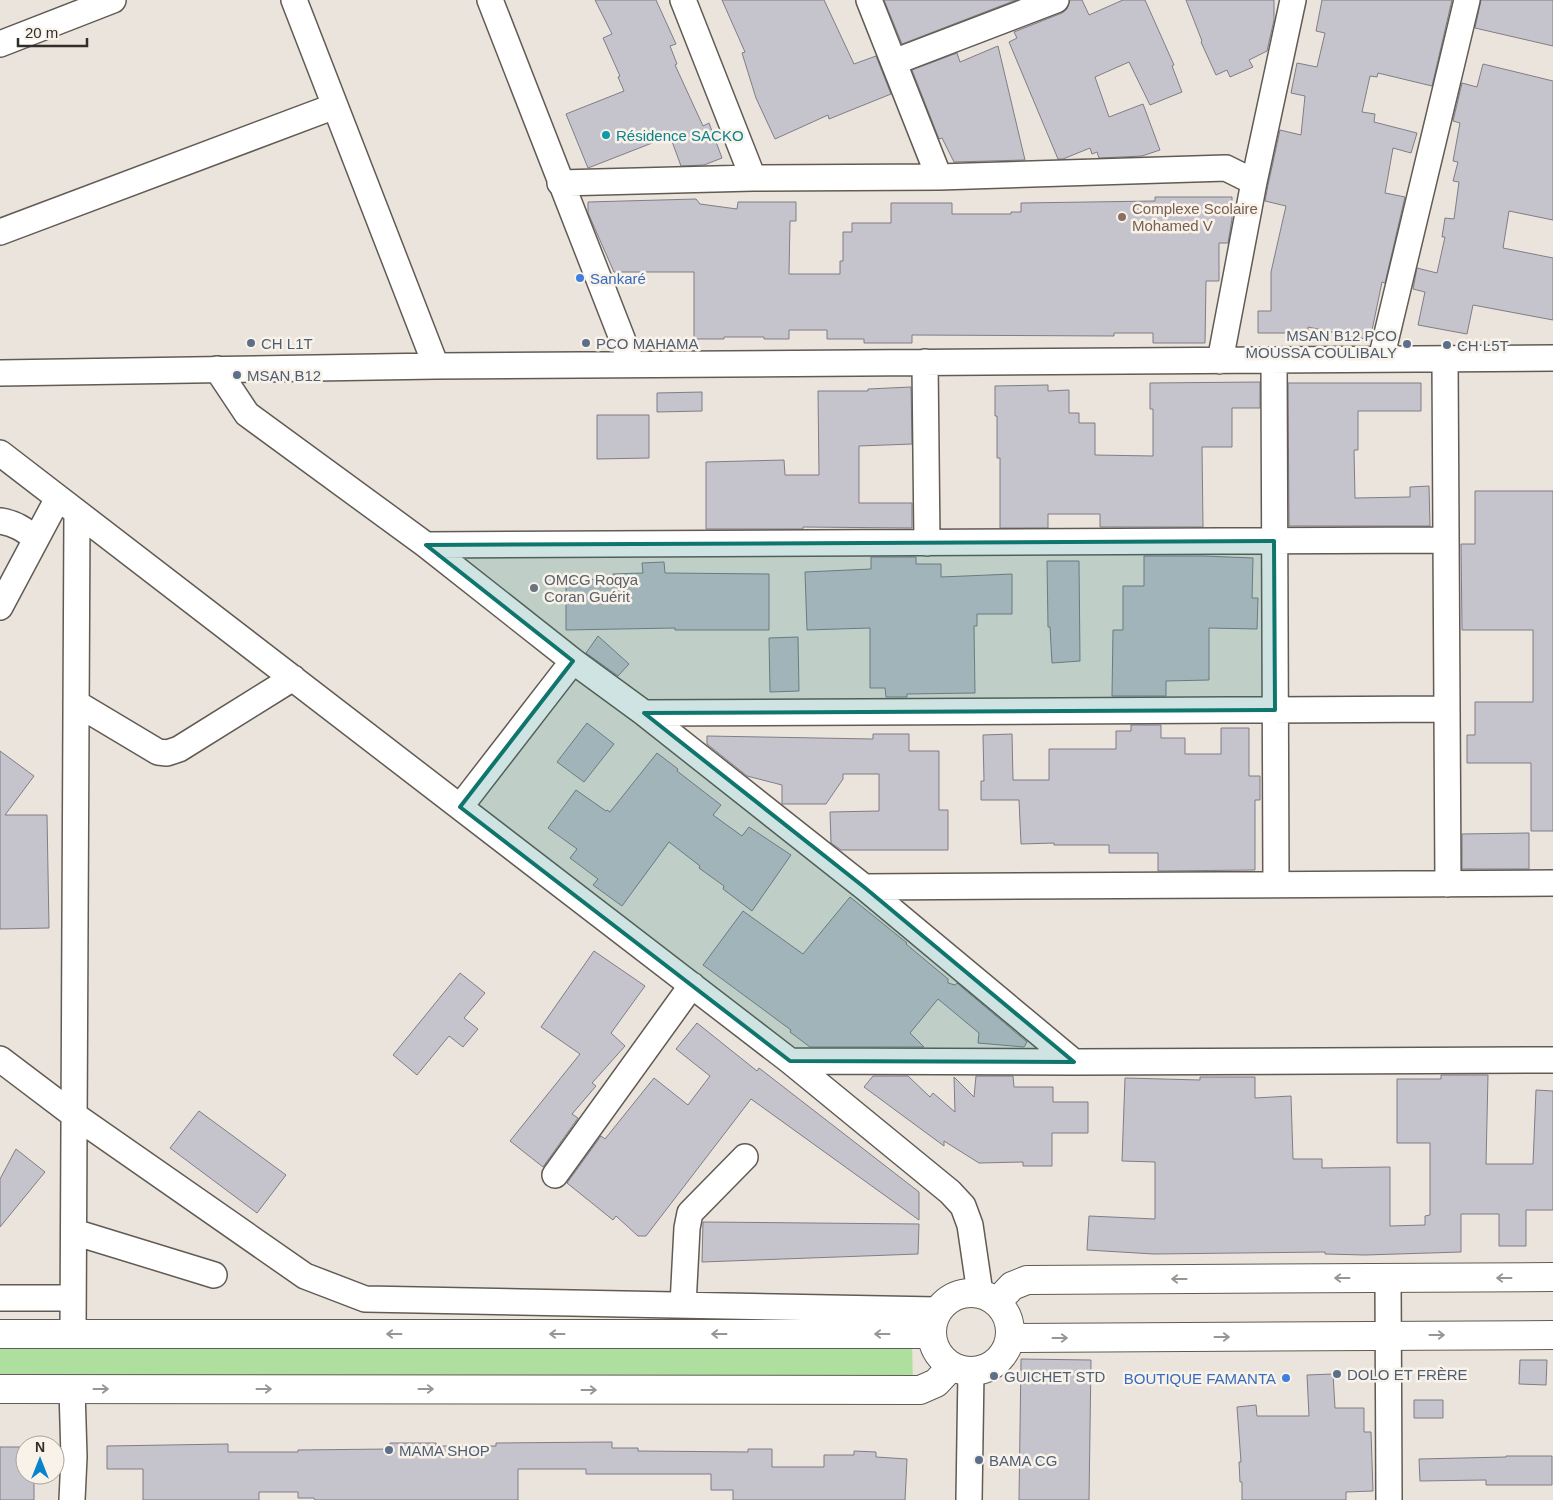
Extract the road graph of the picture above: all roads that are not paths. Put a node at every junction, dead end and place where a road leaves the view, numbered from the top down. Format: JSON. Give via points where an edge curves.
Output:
{"nodes":[{"id":1,"x":112,"y":0,"type":"edge"},
{"id":2,"x":294,"y":0,"type":"edge"},
{"id":3,"x":490,"y":0,"type":"edge"},
{"id":4,"x":683,"y":0,"type":"edge"},
{"id":5,"x":869,"y":0,"type":"edge"},
{"id":6,"x":1056,"y":0,"type":"edge"},
{"id":7,"x":1293,"y":0,"type":"edge"},
{"id":8,"x":1467,"y":0,"type":"edge"},
{"id":9,"x":0,"y":44,"type":"edge"},
{"id":10,"x":894,"y":62,"type":"junction"},
{"id":11,"x":335,"y":106,"type":"junction"},
{"id":12,"x":938,"y":177,"type":"junction"},
{"id":13,"x":753,"y":178,"type":"junction"},
{"id":14,"x":560,"y":182,"type":"junction"},
{"id":15,"x":1254,"y":182,"type":"junction"},
{"id":16,"x":0,"y":232,"type":"edge"},
{"id":17,"x":1553,"y":358,"type":"edge"},
{"id":18,"x":1381,"y":359,"type":"junction"},
{"id":19,"x":1446,"y":359,"type":"junction"},
{"id":20,"x":1220,"y":360,"type":"junction"},
{"id":21,"x":1274,"y":360,"type":"junction"},
{"id":22,"x":926,"y":362,"type":"junction"},
{"id":23,"x":632,"y":364,"type":"junction"},
{"id":24,"x":436,"y":366,"type":"junction"},
{"id":25,"x":218,"y":368,"type":"junction"},
{"id":26,"x":0,"y":373,"type":"edge"},
{"id":27,"x":0,"y":453,"type":"edge"},
{"id":28,"x":58,"y":498,"type":"junction"},
{"id":29,"x":78,"y":513,"type":"junction"},
{"id":30,"x":0,"y":521,"type":"edge"},
{"id":31,"x":36,"y":539,"type":"junction"},
{"id":32,"x":1446,"y":540,"type":"junction"},
{"id":33,"x":1274,"y":541,"type":"junction"},
{"id":34,"x":927,"y":543,"type":"junction"},
{"id":35,"x":426,"y":545,"type":"junction"},
{"id":36,"x":0,"y":608,"type":"edge"},
{"id":37,"x":573,"y":660,"type":"junction"},
{"id":38,"x":293,"y":678,"type":"junction"},
{"id":39,"x":76,"y":703,"type":"junction"},
{"id":40,"x":1447,"y":708,"type":"junction"},
{"id":41,"x":1275,"y":710,"type":"junction"},
{"id":42,"x":644,"y":713,"type":"junction"},
{"id":43,"x":460,"y":807,"type":"junction"},
{"id":44,"x":1553,"y":883,"type":"edge"},
{"id":45,"x":1276,"y":884,"type":"junction"},
{"id":46,"x":1448,"y":884,"type":"junction"},
{"id":47,"x":864,"y":887,"type":"junction"},
{"id":48,"x":692,"y":985,"type":"junction"},
{"id":49,"x":0,"y":1059,"type":"edge"},
{"id":50,"x":1553,"y":1060,"type":"edge"},
{"id":51,"x":790,"y":1061,"type":"junction"},
{"id":52,"x":1074,"y":1062,"type":"junction"},
{"id":53,"x":74,"y":1114,"type":"junction"},
{"id":54,"x":745,"y":1157,"type":"dead end"},
{"id":55,"x":555,"y":1176,"type":"dead end"},
{"id":56,"x":74,"y":1232,"type":"junction"},
{"id":57,"x":214,"y":1275,"type":"dead end"},
{"id":58,"x":1388,"y":1278,"type":"junction"},
{"id":59,"x":1553,"y":1278,"type":"edge"},
{"id":60,"x":989,"y":1297,"type":"junction"},
{"id":61,"x":0,"y":1298,"type":"edge"},
{"id":62,"x":73,"y":1298,"type":"junction"},
{"id":63,"x":683,"y":1306,"type":"junction"},
{"id":64,"x":934,"y":1322,"type":"junction"},
{"id":65,"x":0,"y":1334,"type":"edge"},
{"id":66,"x":73,"y":1334,"type":"junction"},
{"id":67,"x":1553,"y":1334,"type":"edge"},
{"id":68,"x":1388,"y":1336,"type":"junction"},
{"id":69,"x":1011,"y":1338,"type":"junction"},
{"id":70,"x":961,"y":1369,"type":"junction"},
{"id":71,"x":0,"y":1389,"type":"edge"},
{"id":72,"x":72,"y":1389,"type":"junction"},
{"id":73,"x":72,"y":1500,"type":"edge"},
{"id":74,"x":969,"y":1500,"type":"edge"},
{"id":75,"x":1389,"y":1500,"type":"edge"}],
"edges":[{"from":1,"to":9,"type":"street"},
{"from":2,"to":11,"type":"street"},
{"from":3,"to":14,"type":"street"},
{"from":4,"to":13,"type":"street"},
{"from":5,"to":10,"type":"street"},
{"from":6,"to":10,"type":"street"},
{"from":7,"to":15,"type":"street"},
{"from":8,"to":18,"type":"street"},
{"from":10,"to":12,"type":"street"},
{"from":11,"to":16,"type":"street"},
{"from":11,"to":24,"type":"street"},
{"from":12,"to":13,"type":"street"},
{"from":12,"to":15,"type":"street","via":[[1226,168]]},
{"from":13,"to":14,"type":"street"},
{"from":14,"to":23,"type":"street"},
{"from":15,"to":20,"type":"street"},
{"from":17,"to":19,"type":"street"},
{"from":18,"to":19,"type":"street"},
{"from":18,"to":21,"type":"street"},
{"from":19,"to":32,"type":"street"},
{"from":20,"to":21,"type":"street"},
{"from":20,"to":22,"type":"street"},
{"from":21,"to":33,"type":"street"},
{"from":22,"to":23,"type":"street"},
{"from":22,"to":34,"type":"street"},
{"from":23,"to":24,"type":"street"},
{"from":24,"to":25,"type":"street"},
{"from":25,"to":26,"type":"street"},
{"from":25,"to":35,"type":"street","via":[[248,414]]},
{"from":27,"to":28,"type":"street"},
{"from":28,"to":29,"type":"street"},
{"from":28,"to":31,"type":"street"},
{"from":29,"to":38,"type":"street"},
{"from":29,"to":39,"type":"street"},
{"from":30,"to":31,"type":"street","via":[[22,528]]},
{"from":31,"to":36,"type":"street"},
{"from":32,"to":33,"type":"street"},
{"from":32,"to":40,"type":"street"},
{"from":33,"to":34,"type":"street"},
{"from":33,"to":41,"type":"street"},
{"from":34,"to":35,"type":"street"},
{"from":35,"to":37,"type":"street"},
{"from":37,"to":42,"type":"street"},
{"from":37,"to":43,"type":"street"},
{"from":38,"to":39,"type":"street","via":[[179,749],[167,753],[158,752]]},
{"from":38,"to":43,"type":"street"},
{"from":39,"to":53,"type":"street"},
{"from":40,"to":41,"type":"street"},
{"from":40,"to":46,"type":"street"},
{"from":41,"to":42,"type":"street"},
{"from":41,"to":45,"type":"street"},
{"from":42,"to":47,"type":"street"},
{"from":43,"to":48,"type":"street"},
{"from":44,"to":46,"type":"street"},
{"from":45,"to":46,"type":"street"},
{"from":45,"to":47,"type":"street"},
{"from":47,"to":52,"type":"street"},
{"from":48,"to":51,"type":"street"},
{"from":48,"to":55,"type":"street"},
{"from":49,"to":53,"type":"street"},
{"from":50,"to":52,"type":"street"},
{"from":51,"to":52,"type":"street"},
{"from":51,"to":60,"type":"street","via":[[963,1206]]},
{"from":53,"to":56,"type":"street"},
{"from":53,"to":63,"type":"street","via":[[306,1276],[365,1299]]},
{"from":54,"to":63,"type":"street","via":[[690,1213]]},
{"from":56,"to":57,"type":"street"},
{"from":56,"to":62,"type":"street"},
{"from":59,"to":58,"type":"main road","one_way":true},
{"from":58,"to":60,"type":"main road","one_way":true,"via":[[1027,1280]]},
{"from":58,"to":68,"type":"street"},
{"from":60,"to":64,"type":"main road","via":[[956,1295]]},
{"from":60,"to":69,"type":"main road","via":[[1008,1318]]},
{"from":61,"to":62,"type":"street"},
{"from":62,"to":66,"type":"street"},
{"from":63,"to":64,"type":"street"},
{"from":64,"to":66,"type":"main road","one_way":true},
{"from":64,"to":70,"type":"main road","via":[[936,1353]]},
{"from":65,"to":66,"type":"main road"},
{"from":68,"to":67,"type":"main road","one_way":true},
{"from":69,"to":68,"type":"main road","one_way":true},
{"from":68,"to":75,"type":"street"},
{"from":69,"to":70,"type":"main road","via":[[1003,1357],[986,1370]]},
{"from":72,"to":70,"type":"main road","one_way":true,"via":[[920,1390]]},
{"from":70,"to":74,"type":"street"},
{"from":71,"to":72,"type":"main road"},
{"from":72,"to":73,"type":"street"}]}
